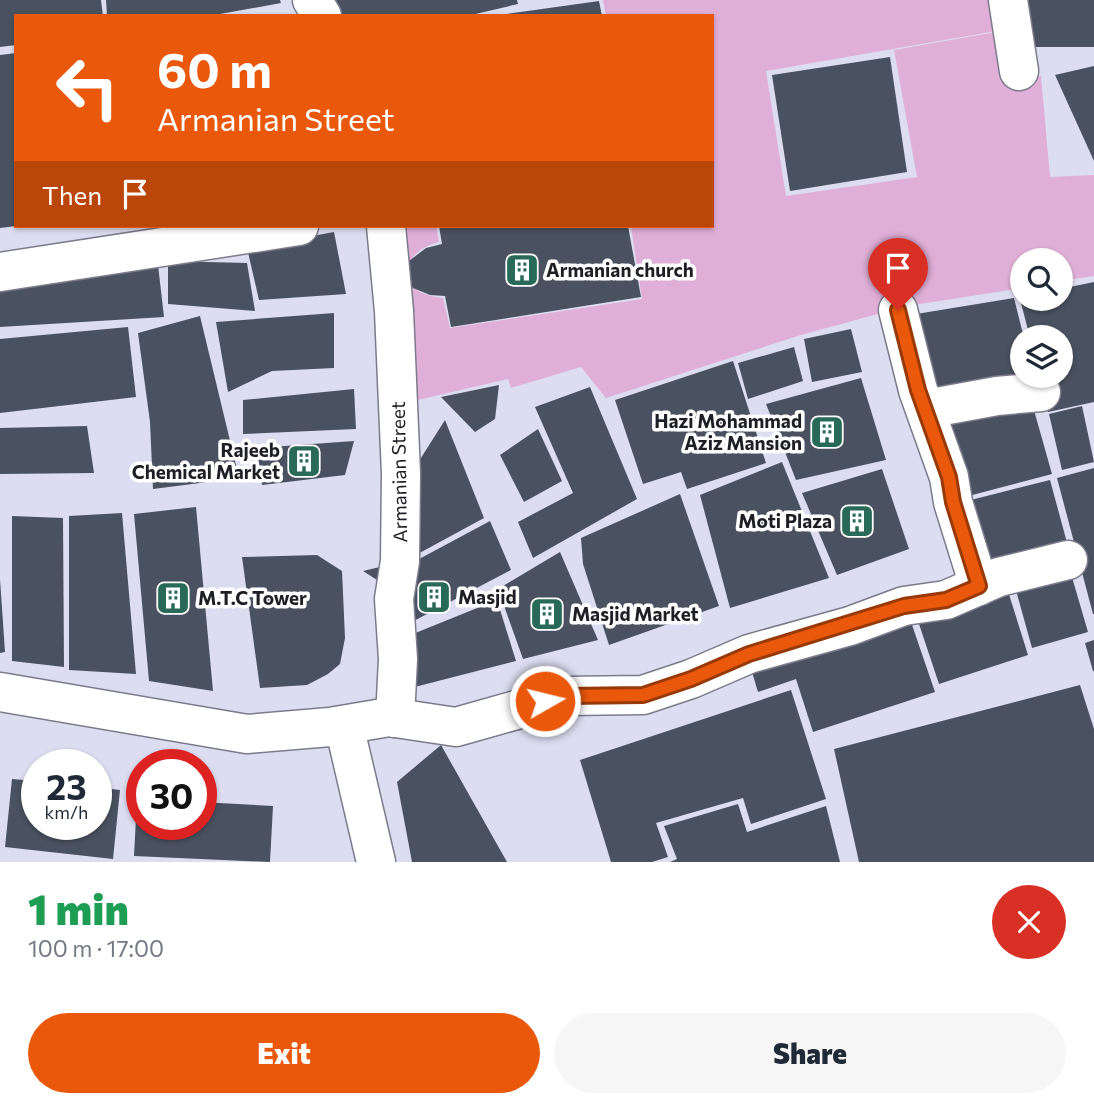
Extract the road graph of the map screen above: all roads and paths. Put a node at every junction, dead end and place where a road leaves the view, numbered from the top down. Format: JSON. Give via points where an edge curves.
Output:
{"nodes":[{"id":1,"x":1008,"y":0,"type":"edge"},
{"id":2,"x":1019,"y":71,"type":"dead end"},
{"id":3,"x":286,"y":228,"type":"edge"},
{"id":4,"x":386,"y":228,"type":"edge"},
{"id":5,"x":0,"y":272,"type":"edge"},
{"id":6,"x":898,"y":310,"type":"dead end"},
{"id":7,"x":1041,"y":392,"type":"dead end"},
{"id":8,"x":926,"y":410,"type":"junction"},
{"id":9,"x":1068,"y":560,"type":"dead end"},
{"id":10,"x":979,"y":586,"type":"junction"},
{"id":11,"x":0,"y":692,"type":"edge"},
{"id":12,"x":395,"y":718,"type":"junction"},
{"id":13,"x":344,"y":725,"type":"junction"},
{"id":14,"x":376,"y":862,"type":"edge"}],
"edges":[{"from":1,"to":2,"type":"street"},
{"from":3,"to":5,"type":"street"},
{"from":4,"to":12,"type":"street","name":"Armanian Street","via":[[401,474],[400,561],[394,598]]},
{"from":6,"to":8,"type":"street"},
{"from":7,"to":8,"type":"street"},
{"from":8,"to":10,"type":"street"},
{"from":9,"to":10,"type":"street"},
{"from":10,"to":12,"type":"street","via":[[946,600],[904,606],[749,654],[643,695],[566,696],[456,727]]},
{"from":11,"to":13,"type":"street","via":[[247,734]]},
{"from":12,"to":13,"type":"street"},
{"from":13,"to":14,"type":"street"}]}
